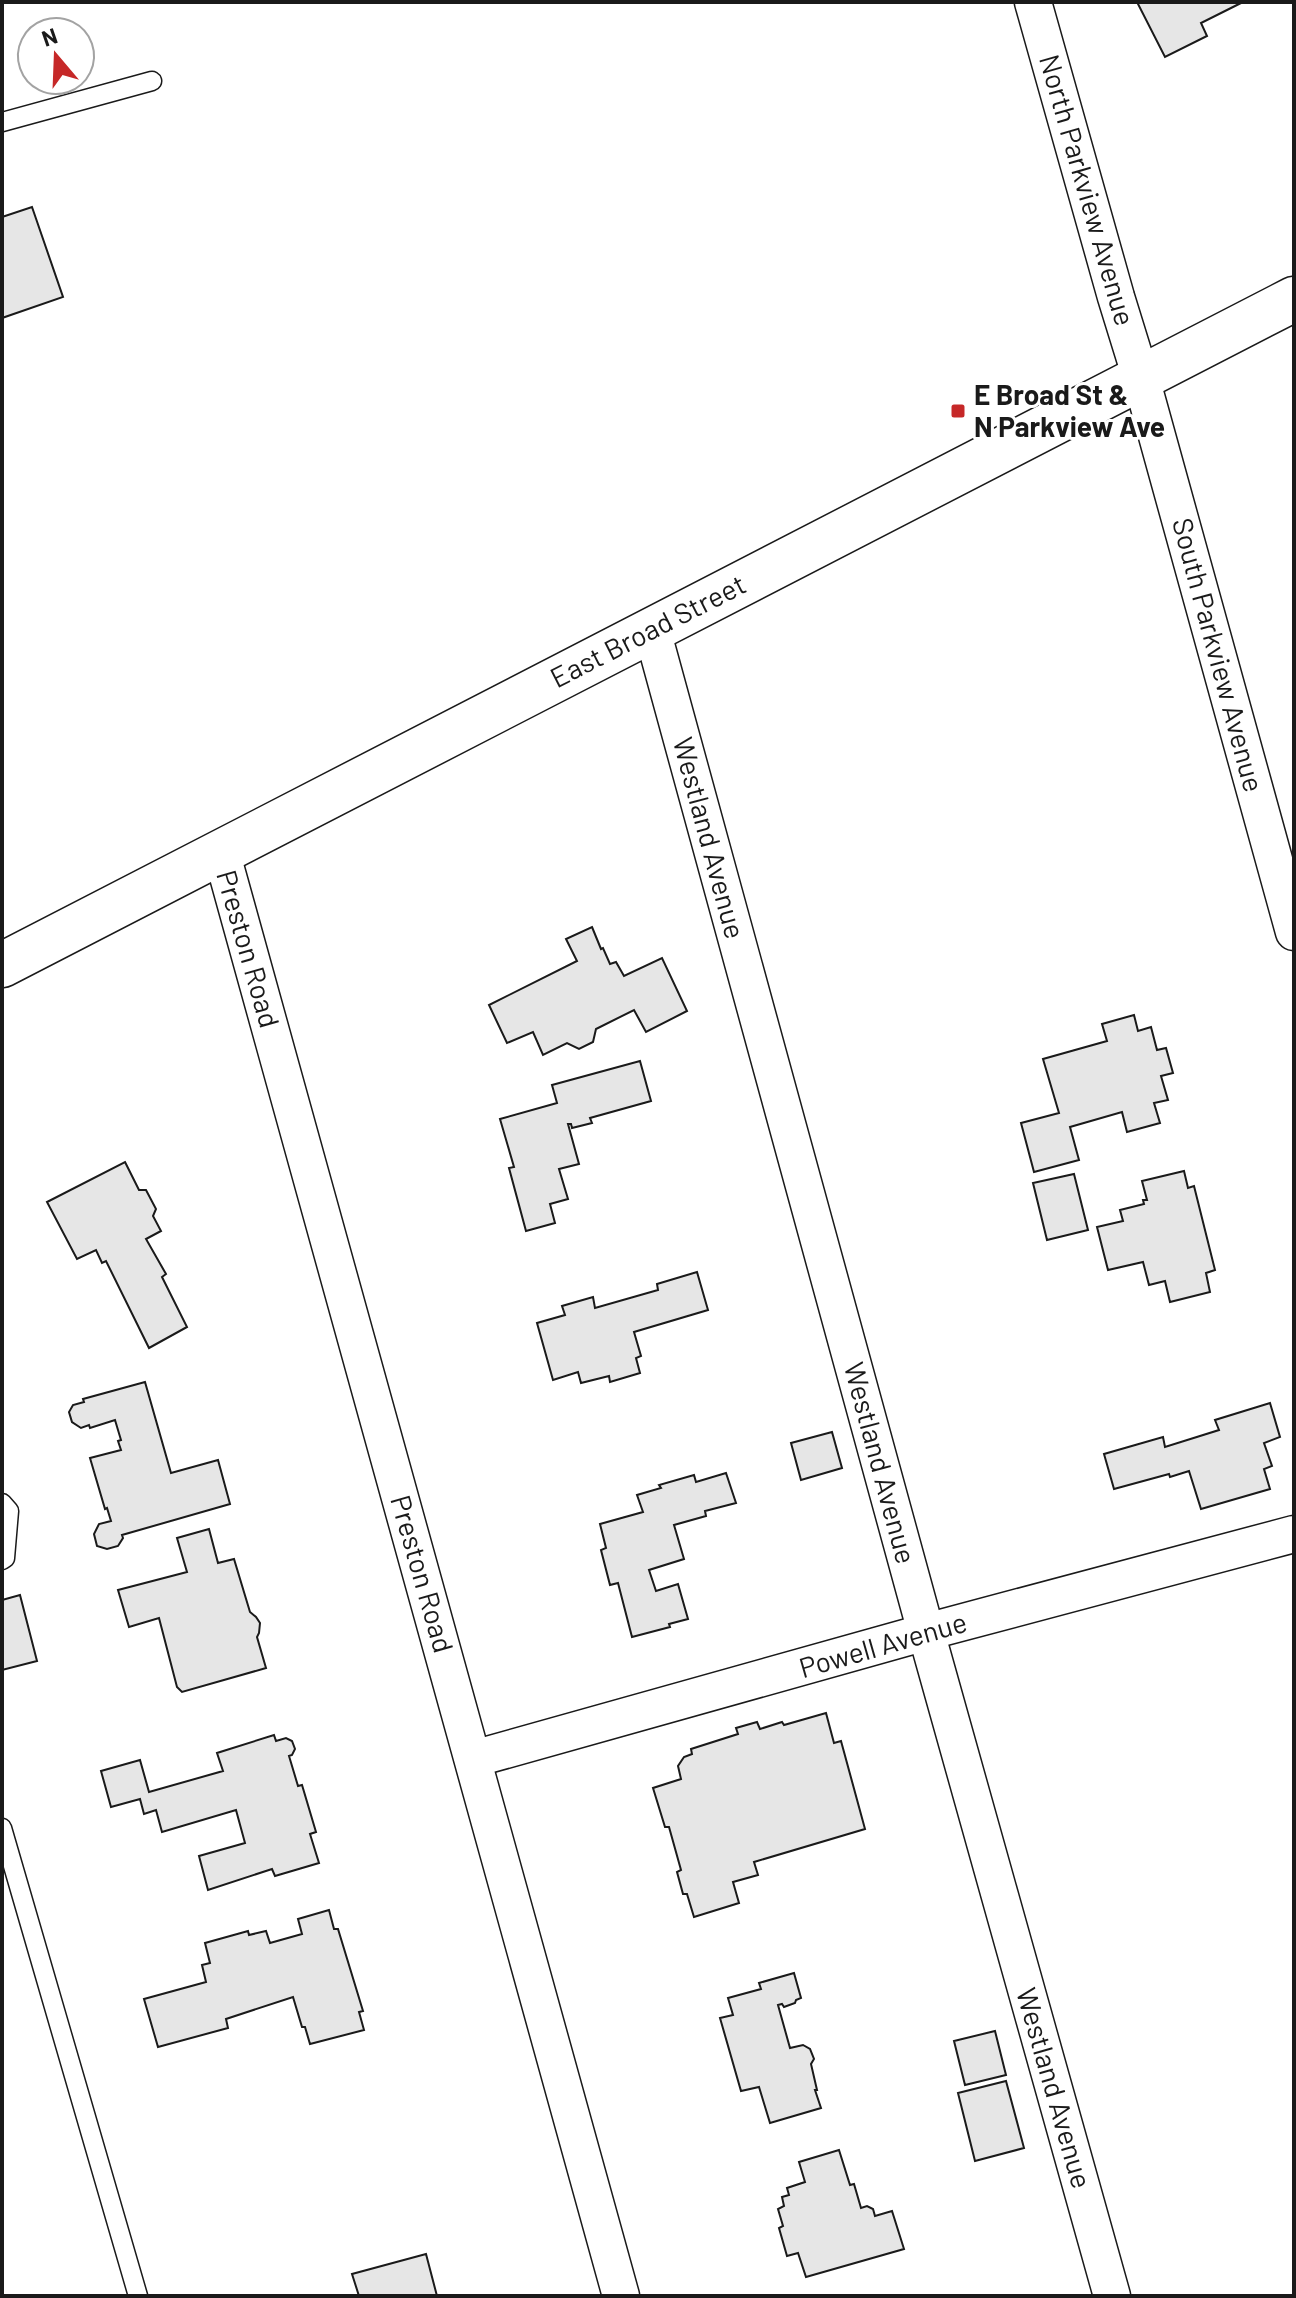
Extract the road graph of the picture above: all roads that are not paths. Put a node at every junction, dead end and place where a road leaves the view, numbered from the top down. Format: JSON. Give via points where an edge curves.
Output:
{"nodes":[{"id":1,"x":1033,"y":2,"type":"edge"},
{"id":2,"x":152,"y":81,"type":"dead end"},
{"id":3,"x":2,"y":122,"type":"edge"},
{"id":4,"x":1294,"y":299,"type":"edge"},
{"id":5,"x":1141,"y":378,"type":"junction"},
{"id":6,"x":652,"y":630,"type":"junction"},
{"id":7,"x":221,"y":851,"type":"junction"},
{"id":8,"x":1294,"y":932,"type":"edge"},
{"id":9,"x":2,"y":965,"type":"edge"},
{"id":10,"x":2,"y":1503,"type":"edge"},
{"id":11,"x":1294,"y":1534,"type":"edge"},
{"id":12,"x":2,"y":1560,"type":"edge"},
{"id":13,"x":926,"y":1632,"type":"junction"},
{"id":14,"x":473,"y":1759,"type":"junction"},
{"id":15,"x":2,"y":1828,"type":"edge"},
{"id":16,"x":138,"y":2296,"type":"edge"},
{"id":17,"x":621,"y":2296,"type":"edge"},
{"id":18,"x":1112,"y":2296,"type":"edge"}],
"edges":[{"from":1,"to":5,"type":"street","name":"North Parkview Avenue"},
{"from":2,"to":3,"type":"lane"},
{"from":4,"to":5,"type":"main road","name":"East Broad Street"},
{"from":5,"to":6,"type":"main road","name":"East Broad Street"},
{"from":5,"to":8,"type":"street","name":"South Parkview Avenue"},
{"from":6,"to":7,"type":"main road","name":"East Broad Street"},
{"from":6,"to":13,"type":"street","name":"Westland Avenue"},
{"from":7,"to":9,"type":"main road","name":"East Broad Street"},
{"from":7,"to":14,"type":"street","name":"Preston Road"},
{"from":10,"to":12,"type":"lane","via":[[9,1511]]},
{"from":11,"to":13,"type":"street","name":"Powell Avenue"},
{"from":13,"to":14,"type":"street","name":"Powell Avenue"},
{"from":13,"to":18,"type":"street","name":"Westland Avenue"},
{"from":14,"to":17,"type":"street","name":"Preston Road"},
{"from":15,"to":16,"type":"lane"}]}
